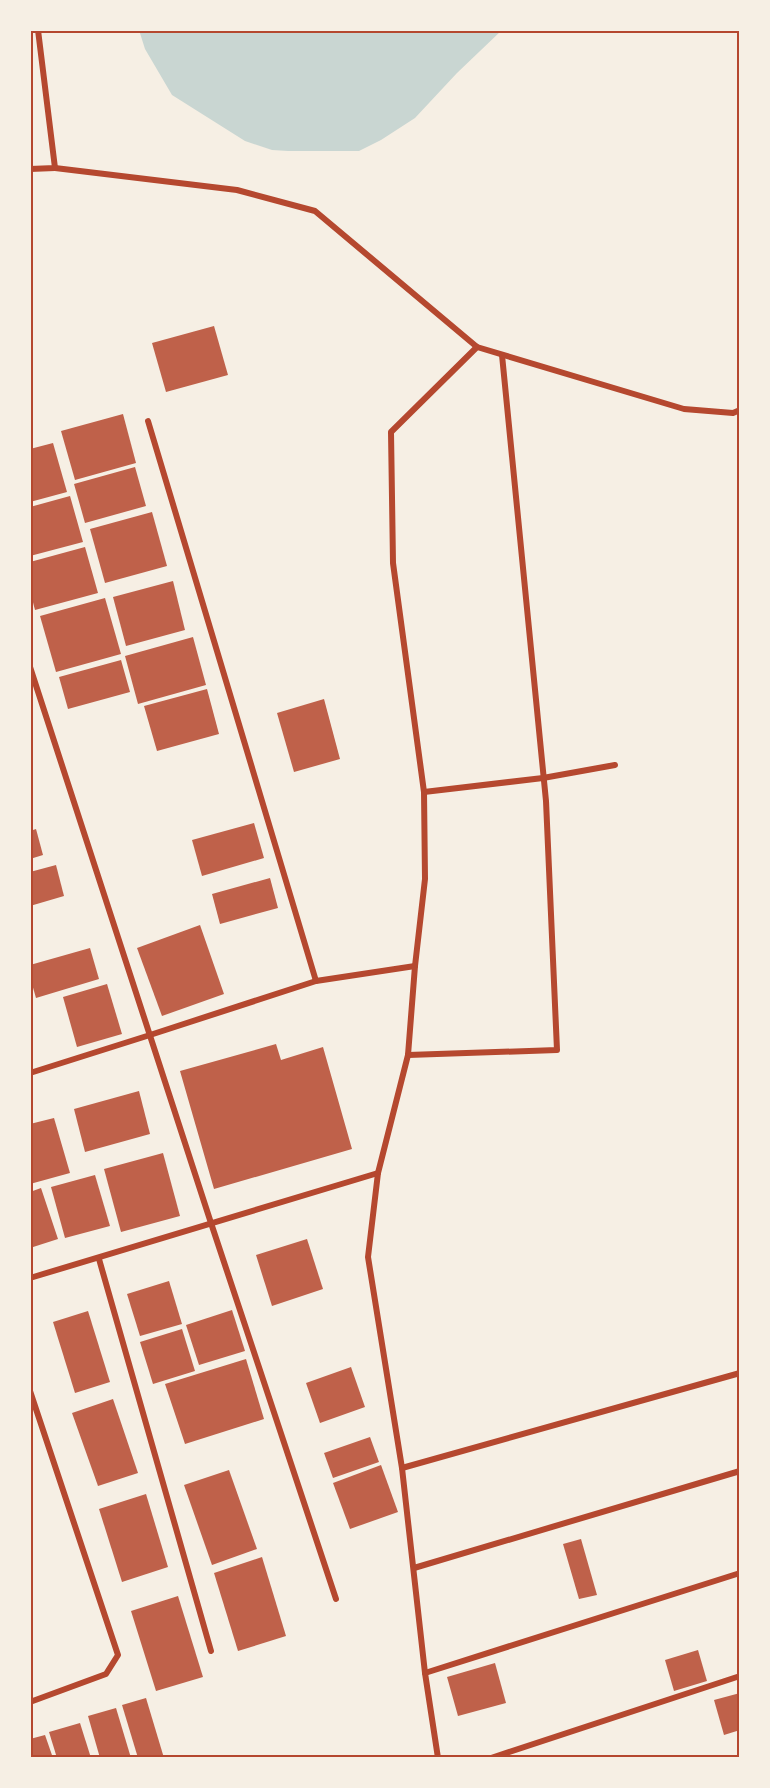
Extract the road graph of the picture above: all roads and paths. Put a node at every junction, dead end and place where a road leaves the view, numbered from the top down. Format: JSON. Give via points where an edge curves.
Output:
{"nodes":[{"id":1,"x":39,"y":30,"type":"edge"},
{"id":2,"x":55,"y":168,"type":"junction"},
{"id":3,"x":30,"y":169,"type":"edge"},
{"id":4,"x":477,"y":347,"type":"junction"},
{"id":5,"x":502,"y":355,"type":"junction"},
{"id":6,"x":740,"y":410,"type":"edge"},
{"id":7,"x":148,"y":421,"type":"dead end"},
{"id":8,"x":30,"y":667,"type":"edge"},
{"id":9,"x":615,"y":765,"type":"dead end"},
{"id":10,"x":543,"y":778,"type":"junction"},
{"id":11,"x":424,"y":792,"type":"junction"},
{"id":12,"x":415,"y":966,"type":"junction"},
{"id":13,"x":316,"y":981,"type":"junction"},
{"id":14,"x":150,"y":1035,"type":"junction"},
{"id":15,"x":408,"y":1055,"type":"junction"},
{"id":16,"x":30,"y":1073,"type":"edge"},
{"id":17,"x":378,"y":1173,"type":"junction"},
{"id":18,"x":211,"y":1223,"type":"junction"},
{"id":19,"x":99,"y":1258,"type":"junction"},
{"id":20,"x":30,"y":1278,"type":"edge"},
{"id":21,"x":740,"y":1373,"type":"edge"},
{"id":22,"x":30,"y":1391,"type":"edge"},
{"id":23,"x":402,"y":1468,"type":"junction"},
{"id":24,"x":740,"y":1471,"type":"edge"},
{"id":25,"x":414,"y":1568,"type":"junction"},
{"id":26,"x":740,"y":1573,"type":"edge"},
{"id":27,"x":336,"y":1599,"type":"dead end"},
{"id":28,"x":211,"y":1651,"type":"dead end"},
{"id":29,"x":425,"y":1673,"type":"junction"},
{"id":30,"x":740,"y":1676,"type":"edge"},
{"id":31,"x":30,"y":1702,"type":"edge"},
{"id":32,"x":438,"y":1758,"type":"edge"},
{"id":33,"x":490,"y":1758,"type":"edge"}],
"edges":[{"from":1,"to":2,"type":"street"},
{"from":2,"to":3,"type":"street"},
{"from":2,"to":4,"type":"street","via":[[237,190],[315,211]]},
{"from":4,"to":5,"type":"street"},
{"from":4,"to":11,"type":"street","via":[[391,432],[393,563]]},
{"from":5,"to":6,"type":"street","via":[[684,409],[733,413]]},
{"from":5,"to":10,"type":"street"},
{"from":7,"to":13,"type":"street"},
{"from":8,"to":14,"type":"street"},
{"from":9,"to":10,"type":"street"},
{"from":10,"to":11,"type":"street"},
{"from":10,"to":15,"type":"street","via":[[557,1050]]},
{"from":11,"to":12,"type":"street","via":[[425,879]]},
{"from":12,"to":13,"type":"street"},
{"from":12,"to":15,"type":"street"},
{"from":13,"to":14,"type":"street"},
{"from":14,"to":16,"type":"street"},
{"from":14,"to":18,"type":"street"},
{"from":15,"to":17,"type":"street"},
{"from":17,"to":18,"type":"street"},
{"from":17,"to":23,"type":"street","via":[[368,1257]]},
{"from":18,"to":19,"type":"street"},
{"from":18,"to":27,"type":"street"},
{"from":19,"to":20,"type":"street"},
{"from":19,"to":28,"type":"street"},
{"from":21,"to":23,"type":"street"},
{"from":22,"to":31,"type":"street","via":[[118,1655],[106,1674]]},
{"from":23,"to":25,"type":"street"},
{"from":24,"to":25,"type":"street"},
{"from":25,"to":29,"type":"street"},
{"from":26,"to":29,"type":"street"},
{"from":29,"to":32,"type":"street"},
{"from":30,"to":33,"type":"street"}]}
